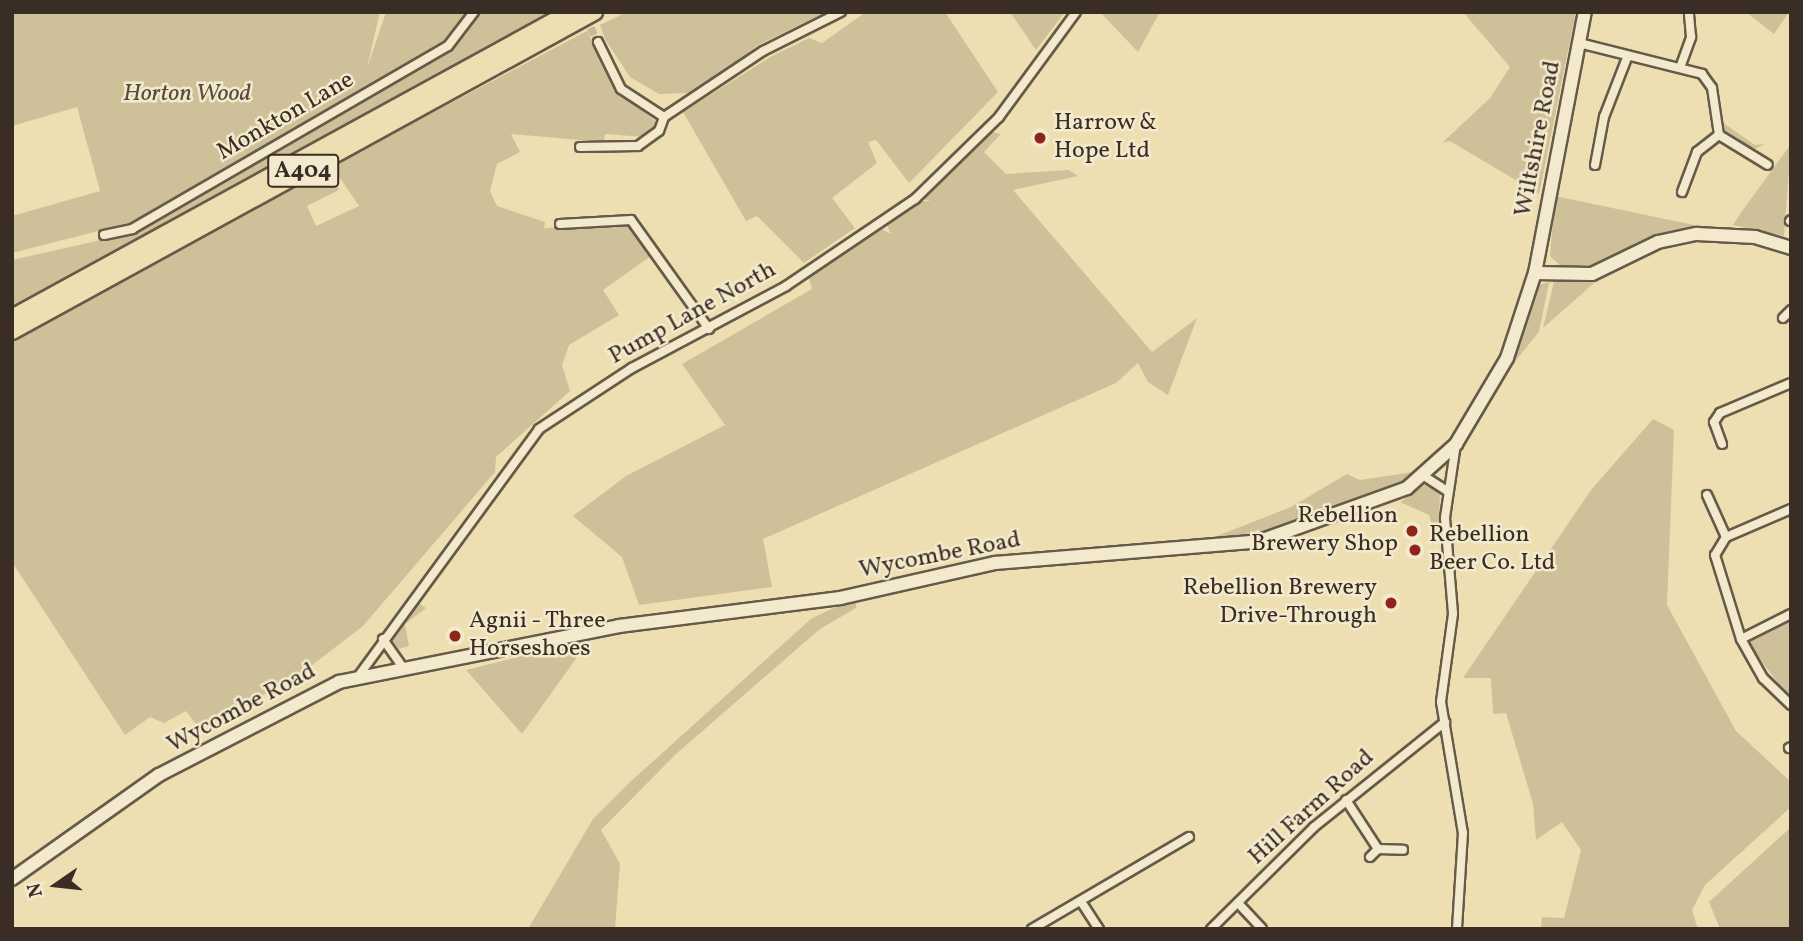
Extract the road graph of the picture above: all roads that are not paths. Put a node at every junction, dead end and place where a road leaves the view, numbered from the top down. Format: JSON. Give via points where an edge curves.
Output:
{"nodes":[{"id":1,"x":474,"y":12,"type":"edge"},
{"id":2,"x":570,"y":12,"type":"edge"},
{"id":3,"x":594,"y":12,"type":"edge"},
{"id":4,"x":841,"y":12,"type":"edge"},
{"id":5,"x":1076,"y":12,"type":"edge"},
{"id":6,"x":1585,"y":12,"type":"edge"},
{"id":7,"x":1689,"y":12,"type":"edge"},
{"id":8,"x":598,"y":42,"type":"tunnel mouth"},
{"id":9,"x":1579,"y":43,"type":"junction"},
{"id":10,"x":1628,"y":55,"type":"junction"},
{"id":11,"x":1681,"y":65,"type":"junction"},
{"id":12,"x":664,"y":117,"type":"junction"},
{"id":13,"x":1719,"y":135,"type":"junction"},
{"id":14,"x":580,"y":147,"type":"dead end"},
{"id":15,"x":1595,"y":165,"type":"dead end"},
{"id":16,"x":1768,"y":165,"type":"dead end"},
{"id":17,"x":1682,"y":192,"type":"dead end"},
{"id":18,"x":560,"y":224,"type":"dead end"},
{"id":19,"x":104,"y":235,"type":"dead end"},
{"id":20,"x":1791,"y":248,"type":"edge"},
{"id":21,"x":1535,"y":273,"type":"junction"},
{"id":22,"x":1791,"y":310,"type":"edge"},
{"id":23,"x":12,"y":318,"type":"edge"},
{"id":24,"x":1783,"y":318,"type":"dead end"},
{"id":25,"x":709,"y":329,"type":"junction"},
{"id":26,"x":12,"y":331,"type":"edge"},
{"id":27,"x":1791,"y":383,"type":"edge"},
{"id":28,"x":1718,"y":433,"type":"junction"},
{"id":29,"x":1709,"y":436,"type":"dead end"},
{"id":30,"x":1456,"y":444,"type":"junction"},
{"id":31,"x":1722,"y":444,"type":"dead end"},
{"id":32,"x":1424,"y":476,"type":"junction"},
{"id":33,"x":1447,"y":491,"type":"junction"},
{"id":34,"x":1707,"y":495,"type":"dead end"},
{"id":35,"x":1791,"y":509,"type":"edge"},
{"id":36,"x":1726,"y":537,"type":"junction"},
{"id":37,"x":1791,"y":614,"type":"edge"},
{"id":38,"x":383,"y":639,"type":"junction"},
{"id":39,"x":1741,"y":639,"type":"junction"},
{"id":40,"x":403,"y":668,"type":"junction"},
{"id":41,"x":357,"y":678,"type":"junction"},
{"id":42,"x":1791,"y":705,"type":"edge"},
{"id":43,"x":1444,"y":722,"type":"junction"},
{"id":44,"x":1346,"y":800,"type":"junction"},
{"id":45,"x":1186,"y":842,"type":"dead end"},
{"id":46,"x":1378,"y":849,"type":"junction"},
{"id":47,"x":1403,"y":850,"type":"dead end"},
{"id":48,"x":1370,"y":857,"type":"dead end"},
{"id":49,"x":12,"y":879,"type":"edge"},
{"id":50,"x":1238,"y":902,"type":"junction"},
{"id":51,"x":1082,"y":903,"type":"junction"},
{"id":52,"x":1032,"y":929,"type":"edge"},
{"id":53,"x":1099,"y":929,"type":"edge"},
{"id":54,"x":1211,"y":929,"type":"edge"},
{"id":55,"x":1262,"y":929,"type":"edge"},
{"id":56,"x":1457,"y":929,"type":"edge"}],
"edges":[{"from":1,"to":19,"type":"street","name":"Monkton Lane","via":[[448,47],[132,229]]},
{"from":2,"to":23,"type":"highway","number":"A404"},
{"from":3,"to":26,"type":"highway","number":"A404"},
{"from":4,"to":12,"type":"street","via":[[764,51]]},
{"from":5,"to":25,"type":"street","name":"Pump Lane North","via":[[999,117],[915,199],[786,286]]},
{"from":6,"to":9,"type":"street","name":"Wiltshire Road"},
{"from":7,"to":11,"type":"street","via":[[1691,37]]},
{"from":8,"to":12,"type":"street","via":[[621,89]]},
{"from":9,"to":10,"type":"street"},
{"from":9,"to":21,"type":"street","name":"Wiltshire Road"},
{"from":10,"to":11,"type":"street"},
{"from":10,"to":15,"type":"street","via":[[1604,117]]},
{"from":11,"to":13,"type":"street","via":[[1702,74],[1712,88]]},
{"from":12,"to":14,"type":"street","via":[[659,131],[638,146]]},
{"from":13,"to":16,"type":"street"},
{"from":13,"to":17,"type":"street","via":[[1697,152]]},
{"from":18,"to":25,"type":"street","via":[[631,220]]},
{"from":20,"to":21,"type":"street","via":[[1755,237],[1697,234],[1658,242],[1592,274]]},
{"from":21,"to":30,"type":"street","name":"Wycombe Road","via":[[1507,358]]},
{"from":22,"to":24,"type":"street"},
{"from":25,"to":38,"type":"street","name":"Pump Lane North","via":[[632,368],[539,429]]},
{"from":27,"to":28,"type":"street","via":[[1720,413]]},
{"from":28,"to":29,"type":"street"},
{"from":28,"to":31,"type":"street"},
{"from":30,"to":32,"type":"street","name":"Wycombe Road"},
{"from":30,"to":33,"type":"street"},
{"from":32,"to":33,"type":"street"},
{"from":32,"to":40,"type":"street","name":"Wycombe Road","via":[[1393,496],[1260,541],[995,563],[840,598],[619,626]]},
{"from":33,"to":43,"type":"street","via":[[1453,614],[1443,667]]},
{"from":34,"to":36,"type":"street"},
{"from":35,"to":36,"type":"street"},
{"from":36,"to":39,"type":"street","via":[[1715,555]]},
{"from":37,"to":39,"type":"street"},
{"from":38,"to":40,"type":"street"},
{"from":38,"to":41,"type":"street","name":"Pump Lane North"},
{"from":39,"to":42,"type":"street","via":[[1763,678]]},
{"from":40,"to":41,"type":"street","name":"Wycombe Road"},
{"from":41,"to":49,"type":"street","name":"Wycombe Road","via":[[292,703],[159,775]]},
{"from":43,"to":44,"type":"street","name":"Hill Farm Road"},
{"from":43,"to":56,"type":"street","via":[[1463,834]]},
{"from":44,"to":46,"type":"street"},
{"from":44,"to":50,"type":"street","name":"Hill Farm Road"},
{"from":45,"to":51,"type":"street"},
{"from":46,"to":47,"type":"street"},
{"from":46,"to":48,"type":"street"},
{"from":50,"to":54,"type":"street","name":"Hill Farm Road"},
{"from":50,"to":55,"type":"street"},
{"from":51,"to":52,"type":"street"},
{"from":51,"to":53,"type":"street"}]}
